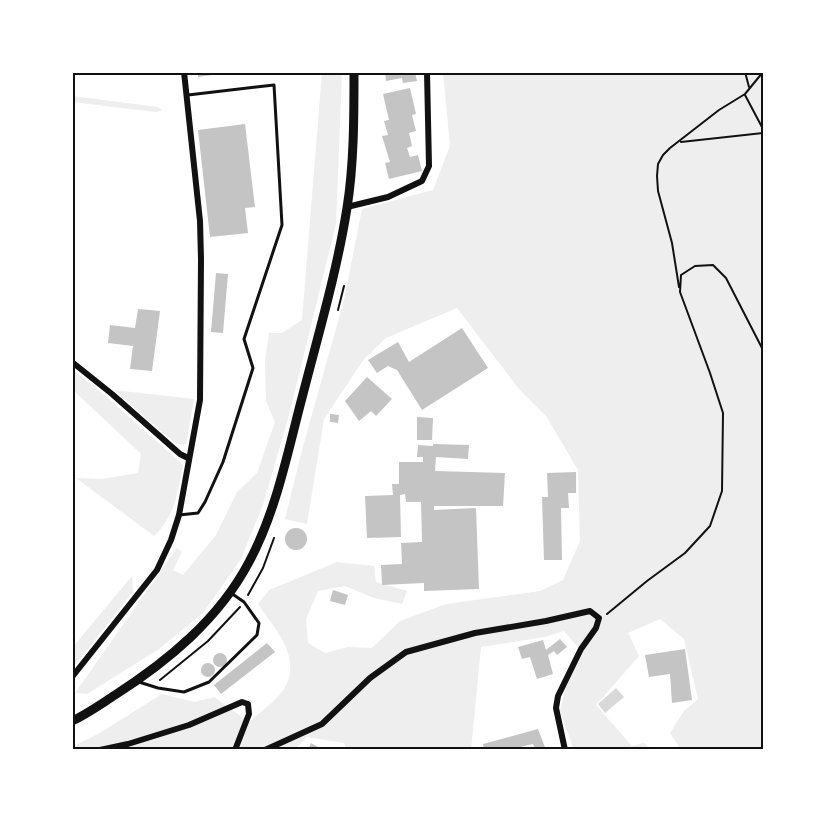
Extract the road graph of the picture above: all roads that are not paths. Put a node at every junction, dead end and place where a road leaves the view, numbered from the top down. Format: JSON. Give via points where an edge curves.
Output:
{"nodes":[{"id":1,"x":184,"y":72,"type":"edge"},
{"id":2,"x":354,"y":72,"type":"edge"},
{"id":3,"x":427,"y":72,"type":"edge"},
{"id":4,"x":186,"y":95,"type":"junction"},
{"id":5,"x":347,"y":207,"type":"junction"},
{"id":6,"x":72,"y":362,"type":"edge"},
{"id":7,"x":188,"y":458,"type":"junction"},
{"id":8,"x":179,"y":515,"type":"junction"},
{"id":9,"x":230,"y":592,"type":"junction"},
{"id":10,"x":72,"y":677,"type":"edge"},
{"id":11,"x":136,"y":681,"type":"junction"},
{"id":12,"x":72,"y":721,"type":"edge"},
{"id":13,"x":100,"y":750,"type":"edge"},
{"id":14,"x":235,"y":750,"type":"edge"},
{"id":15,"x":265,"y":750,"type":"edge"},
{"id":16,"x":565,"y":750,"type":"edge"}],
"edges":[{"from":1,"to":4,"type":"street"},
{"from":2,"to":5,"type":"main road"},
{"from":3,"to":5,"type":"street","via":[[429,166],[423,181],[388,197]]},
{"from":4,"to":7,"type":"street","via":[[201,259],[200,400]]},
{"from":4,"to":8,"type":"lane","via":[[274,85],[282,225],[244,339],[253,368],[223,462],[198,513]]},
{"from":5,"to":9,"type":"main road","via":[[328,304],[281,480],[249,562]]},
{"from":6,"to":7,"type":"street"},
{"from":7,"to":8,"type":"street"},
{"from":8,"to":10,"type":"street","via":[[157,570]]},
{"from":9,"to":11,"type":"main road","via":[[206,623]]},
{"from":9,"to":11,"type":"lane","via":[[244,602],[259,622],[257,635],[209,682],[184,692]]},
{"from":11,"to":12,"type":"main road"},
{"from":13,"to":14,"type":"street","via":[[189,724],[242,702],[248,704],[249,714]]},
{"from":15,"to":16,"type":"street","via":[[322,724],[370,678],[406,652],[475,633],[590,611],[599,618],[596,628],[558,696],[556,708]]}]}
